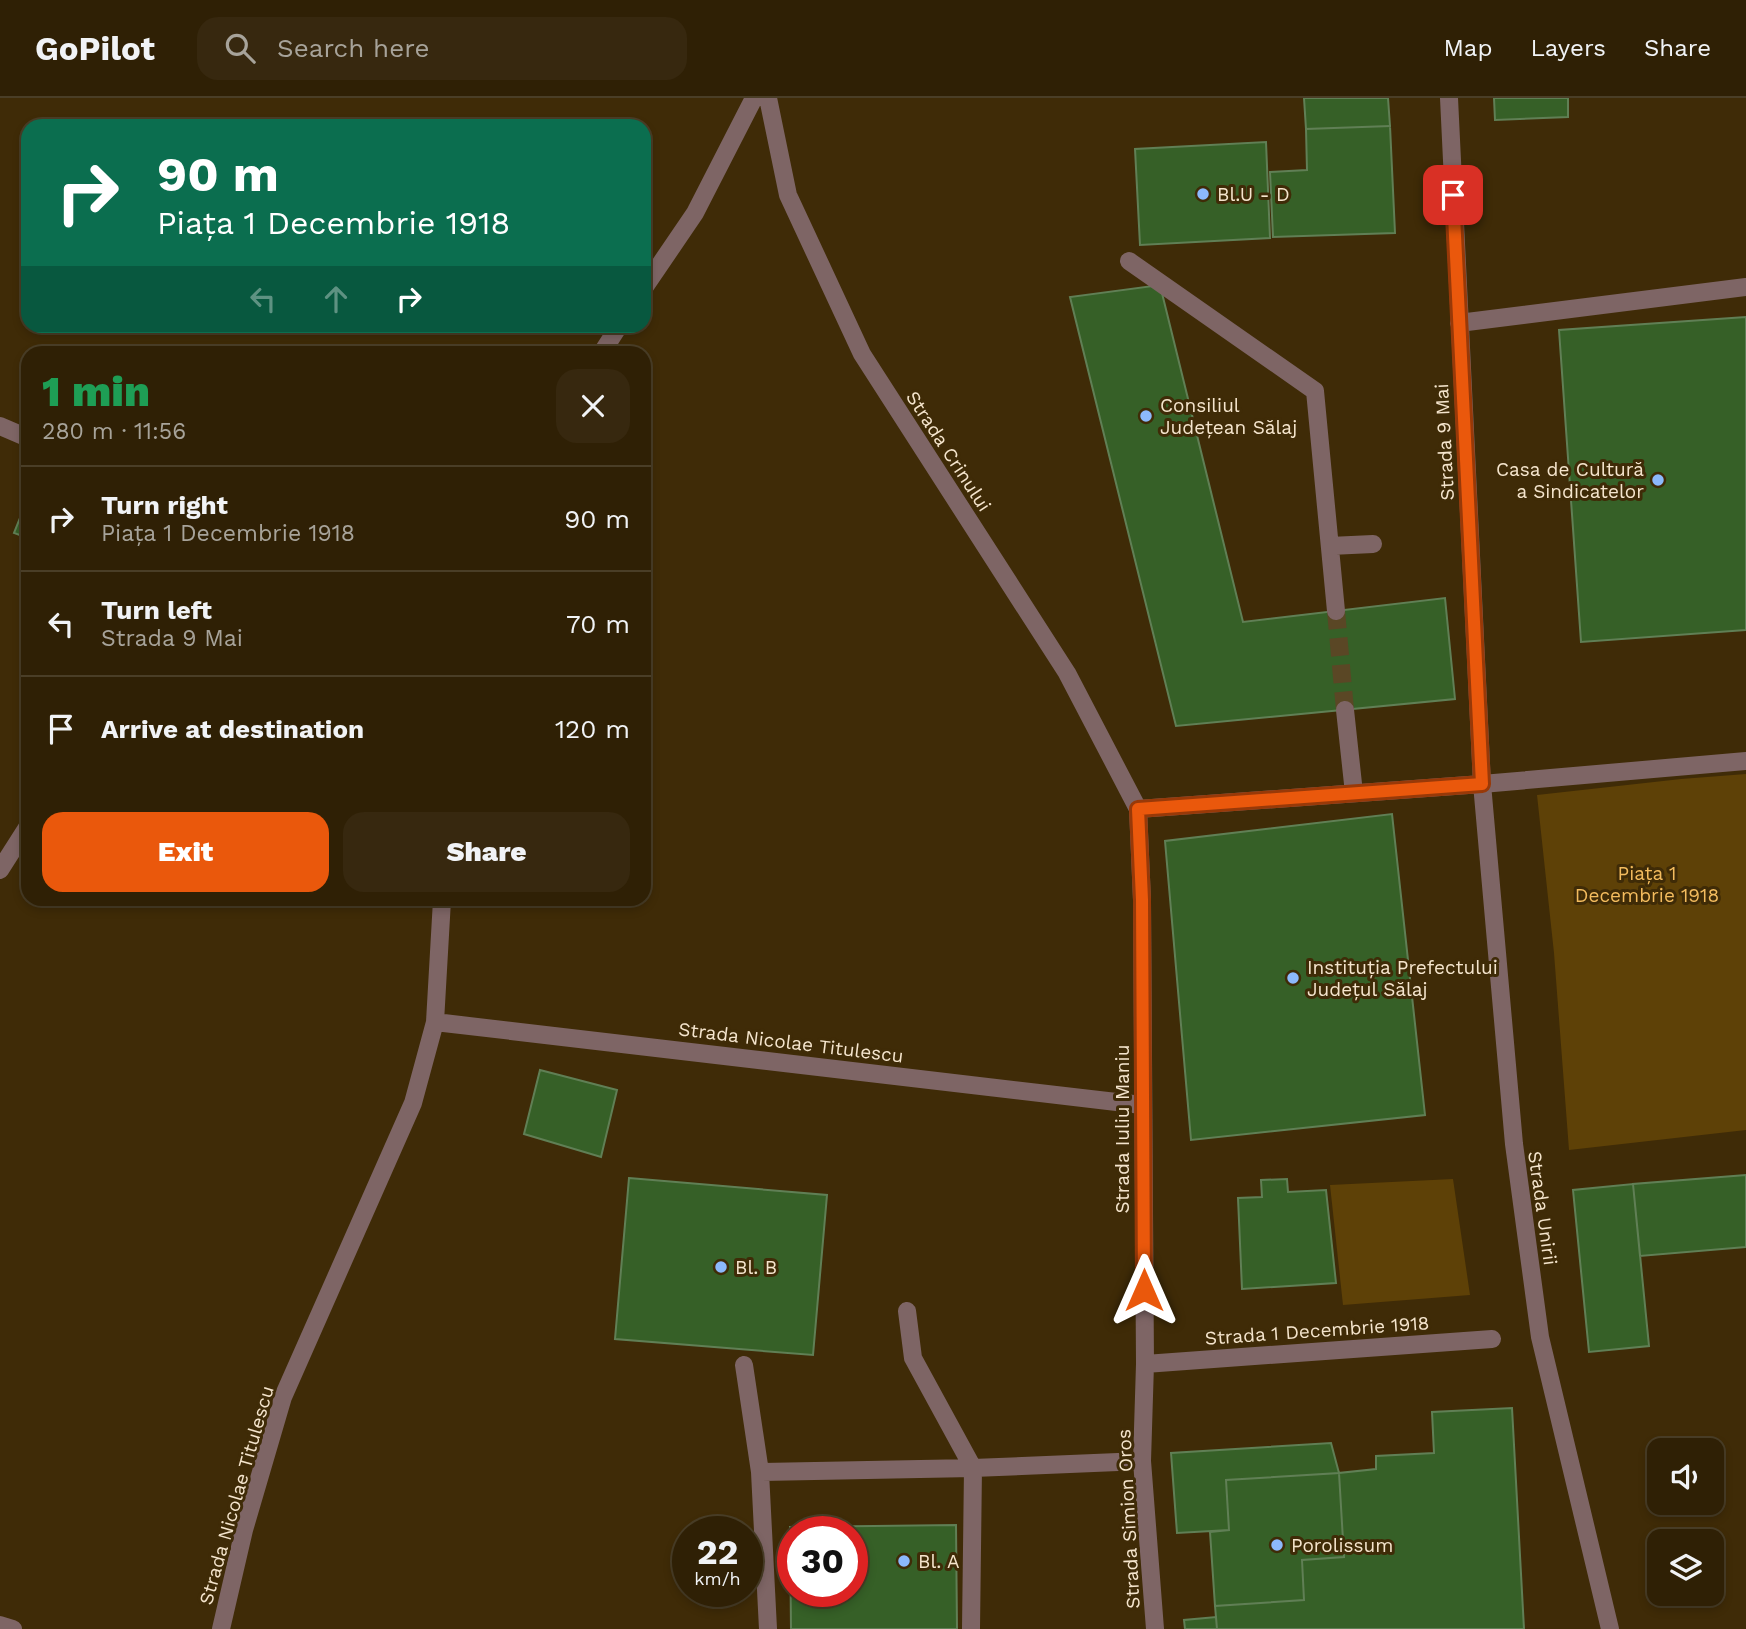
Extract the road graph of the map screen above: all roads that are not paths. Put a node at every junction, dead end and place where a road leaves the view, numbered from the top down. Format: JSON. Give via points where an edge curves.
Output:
{"nodes":[{"id":1,"x":754,"y":98,"type":"edge"},
{"id":2,"x":768,"y":98,"type":"edge"},
{"id":3,"x":1449,"y":98,"type":"edge"},
{"id":4,"x":1129,"y":261,"type":"dead end"},
{"id":5,"x":651,"y":278,"type":"edge"},
{"id":6,"x":1746,"y":287,"type":"edge"},
{"id":7,"x":1459,"y":323,"type":"junction"},
{"id":8,"x":0,"y":426,"type":"edge"},
{"id":9,"x":21,"y":435,"type":"edge"},
{"id":10,"x":1373,"y":544,"type":"dead end"},
{"id":11,"x":1330,"y":547,"type":"junction"},
{"id":12,"x":1336,"y":611,"type":"tunnel mouth"},
{"id":13,"x":1345,"y":710,"type":"tunnel mouth"},
{"id":14,"x":1746,"y":761,"type":"edge"},
{"id":15,"x":1482,"y":784,"type":"junction"},
{"id":16,"x":1354,"y":793,"type":"junction"},
{"id":17,"x":1138,"y":809,"type":"junction"},
{"id":18,"x":21,"y":836,"type":"edge"},
{"id":19,"x":0,"y":870,"type":"edge"},
{"id":20,"x":442,"y":906,"type":"edge"},
{"id":21,"x":435,"y":1022,"type":"junction"},
{"id":22,"x":1142,"y":1105,"type":"junction"},
{"id":23,"x":907,"y":1311,"type":"dead end"},
{"id":24,"x":1492,"y":1339,"type":"dead end"},
{"id":25,"x":1145,"y":1364,"type":"junction"},
{"id":26,"x":744,"y":1365,"type":"dead end"},
{"id":27,"x":1142,"y":1461,"type":"junction"},
{"id":28,"x":973,"y":1468,"type":"junction"},
{"id":29,"x":760,"y":1472,"type":"junction"},
{"id":30,"x":0,"y":1625,"type":"edge"},
{"id":31,"x":13,"y":1629,"type":"edge"},
{"id":32,"x":221,"y":1629,"type":"edge"},
{"id":33,"x":768,"y":1629,"type":"edge"},
{"id":34,"x":971,"y":1629,"type":"edge"},
{"id":35,"x":1154,"y":1629,"type":"edge"},
{"id":36,"x":1610,"y":1629,"type":"edge"}],
"edges":[{"from":1,"to":5,"type":"street","via":[[695,213]]},
{"from":2,"to":17,"type":"street","name":"Strada Crinului","via":[[788,195],[862,354],[1067,673]]},
{"from":3,"to":7,"type":"street","name":"Strada 9 Mai"},
{"from":4,"to":11,"type":"street","via":[[1315,391]]},
{"from":6,"to":7,"type":"street"},
{"from":7,"to":15,"type":"street","name":"Strada 9 Mai"},
{"from":8,"to":9,"type":"street"},
{"from":10,"to":11,"type":"street"},
{"from":11,"to":12,"type":"street"},
{"from":13,"to":16,"type":"street"},
{"from":14,"to":15,"type":"street"},
{"from":15,"to":16,"type":"street"},
{"from":15,"to":36,"type":"street","name":"Strada Unirii","via":[[1514,1144],[1539,1337]]},
{"from":16,"to":17,"type":"street"},
{"from":17,"to":22,"type":"street","name":"Strada Iuliu Maniu"},
{"from":18,"to":19,"type":"street"},
{"from":20,"to":21,"type":"street","name":"Strada Nicolae Titulescu"},
{"from":21,"to":22,"type":"street","name":"Strada Nicolae Titulescu"},
{"from":21,"to":32,"type":"street","name":"Strada Nicolae Titulescu","via":[[413,1103],[283,1397]]},
{"from":22,"to":25,"type":"street","name":"Strada Iuliu Maniu"},
{"from":23,"to":28,"type":"street","via":[[913,1357]]},
{"from":24,"to":25,"type":"street","name":"Strada 1 Decembrie 1918"},
{"from":25,"to":27,"type":"street","name":"Strada Simion Oros"},
{"from":26,"to":29,"type":"street"},
{"from":27,"to":28,"type":"street"},
{"from":27,"to":35,"type":"street","name":"Strada Simion Oros"},
{"from":28,"to":29,"type":"street"},
{"from":28,"to":34,"type":"street"},
{"from":29,"to":33,"type":"street"},
{"from":30,"to":31,"type":"street"}]}
